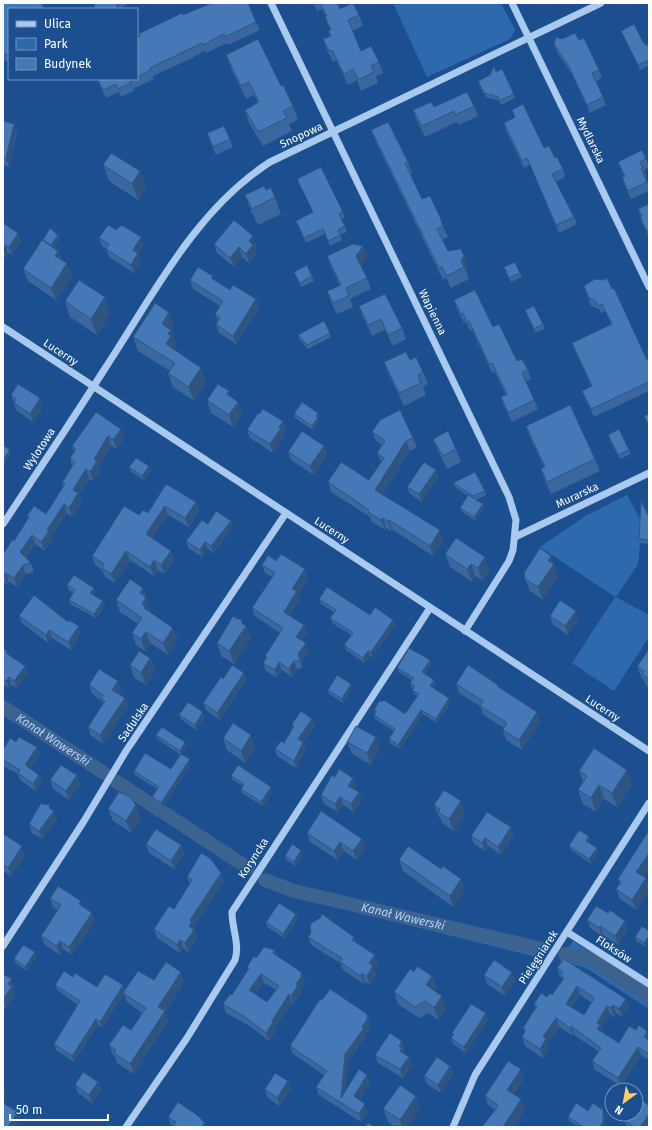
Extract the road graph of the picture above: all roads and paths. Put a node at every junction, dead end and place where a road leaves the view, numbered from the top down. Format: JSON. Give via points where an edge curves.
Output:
{"nodes":[{"id":1,"x":271,"y":3,"type":"edge"},
{"id":2,"x":512,"y":3,"type":"edge"},
{"id":3,"x":601,"y":3,"type":"edge"},
{"id":4,"x":529,"y":38,"type":"junction"},
{"id":5,"x":334,"y":132,"type":"junction"},
{"id":6,"x":649,"y":287,"type":"edge"},
{"id":7,"x":3,"y":327,"type":"edge"},
{"id":8,"x":93,"y":387,"type":"junction"},
{"id":9,"x":649,"y":473,"type":"edge"},
{"id":10,"x":286,"y":513,"type":"junction"},
{"id":11,"x":3,"y":524,"type":"edge"},
{"id":12,"x":515,"y":537,"type":"junction"},
{"id":13,"x":430,"y":608,"type":"junction"},
{"id":14,"x":465,"y":632,"type":"junction"},
{"id":15,"x":648,"y":749,"type":"edge"},
{"id":16,"x":649,"y":803,"type":"edge"},
{"id":17,"x":567,"y":932,"type":"junction"},
{"id":18,"x":3,"y":946,"type":"edge"},
{"id":19,"x":649,"y":984,"type":"edge"},
{"id":20,"x":126,"y":1127,"type":"edge"},
{"id":21,"x":453,"y":1127,"type":"edge"}],
"edges":[{"from":1,"to":5,"type":"street","name":"Wapienna"},
{"from":2,"to":4,"type":"street","name":"Mydlarska"},
{"from":3,"to":4,"type":"street","name":"Snopowa"},
{"from":4,"to":5,"type":"street","name":"Snopowa"},
{"from":4,"to":6,"type":"street","name":"Mydlarska"},
{"from":5,"to":8,"type":"street","name":"Snopowa","via":[[270,162],[249,175],[203,220],[159,282]]},
{"from":5,"to":12,"type":"street","name":"Wapienna","via":[[509,497],[516,520]]},
{"from":7,"to":8,"type":"street","name":"Lucerny"},
{"from":8,"to":10,"type":"street","name":"Lucerny"},
{"from":8,"to":11,"type":"street","name":"Wylotowa"},
{"from":9,"to":12,"type":"street","name":"Murarska"},
{"from":10,"to":13,"type":"street","name":"Lucerny"},
{"from":10,"to":18,"type":"street","name":"Sadulska","via":[[126,751]]},
{"from":12,"to":14,"type":"street","name":"Wapienna","via":[[509,561]]},
{"from":13,"to":14,"type":"street","name":"Lucerny"},
{"from":13,"to":20,"type":"street","name":"Koryncka","via":[[232,912],[238,950],[235,960],[187,1038]]},
{"from":14,"to":15,"type":"street","name":"Lucerny"},
{"from":16,"to":17,"type":"street","name":"Pielęgniarek"},
{"from":17,"to":19,"type":"street","name":"Floksów"},
{"from":17,"to":21,"type":"street","name":"Pielęgniarek","via":[[476,1075]]}]}
